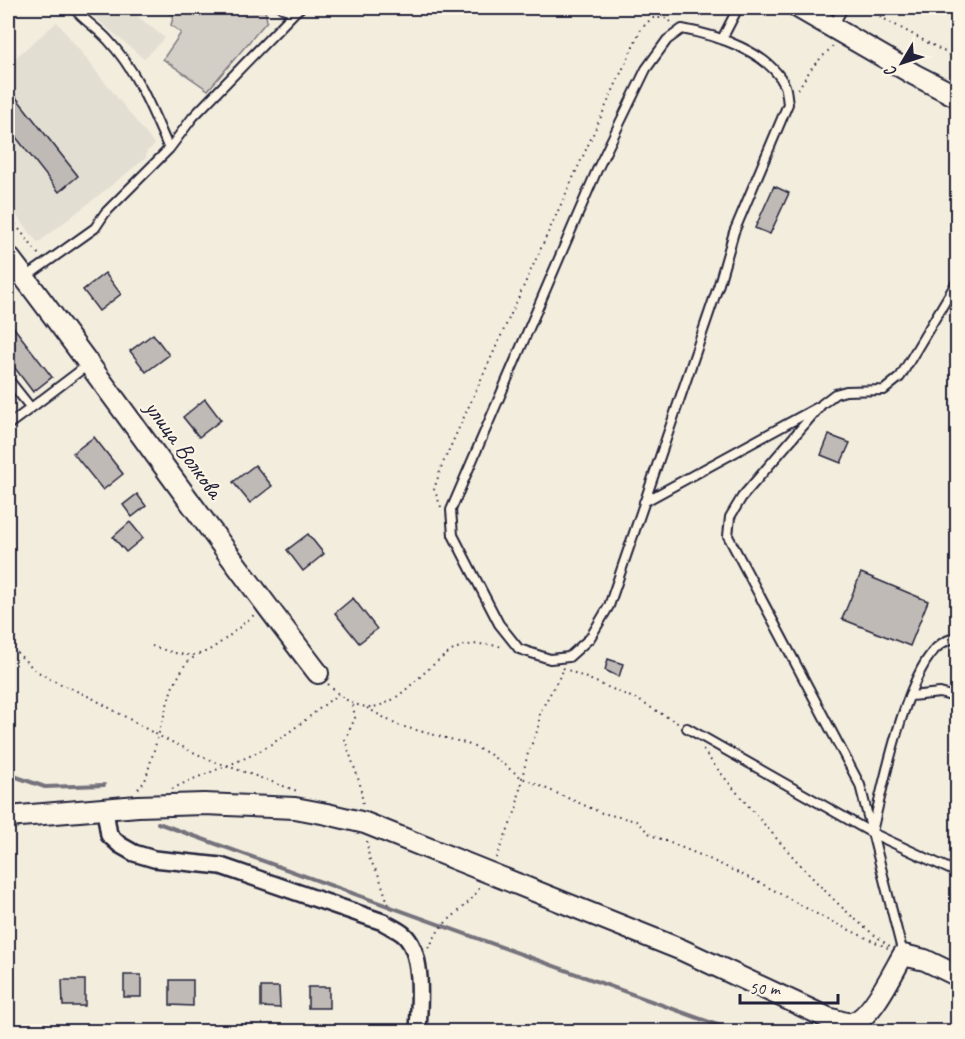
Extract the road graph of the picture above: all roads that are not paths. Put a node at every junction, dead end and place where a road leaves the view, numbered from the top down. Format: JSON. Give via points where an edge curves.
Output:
{"nodes":[{"id":1,"x":74,"y":8,"type":"edge"},
{"id":2,"x":282,"y":8,"type":"edge"},
{"id":3,"x":738,"y":8,"type":"edge"},
{"id":4,"x":799,"y":8,"type":"edge"},
{"id":5,"x":843,"y":8,"type":"edge"},
{"id":6,"x":297,"y":10,"type":"edge"},
{"id":7,"x":832,"y":27,"type":"junction"},
{"id":8,"x":722,"y":39,"type":"junction"},
{"id":9,"x":957,"y":97,"type":"edge"},
{"id":10,"x":169,"y":149,"type":"junction"},
{"id":11,"x":8,"y":256,"type":"edge"},
{"id":12,"x":24,"y":278,"type":"junction"},
{"id":13,"x":957,"y":280,"type":"edge"},
{"id":14,"x":90,"y":363,"type":"junction"},
{"id":15,"x":8,"y":379,"type":"edge"},
{"id":16,"x":822,"y":404,"type":"junction"},
{"id":17,"x":31,"y":408,"type":"junction"},
{"id":18,"x":8,"y":425,"type":"edge"},
{"id":19,"x":644,"y":502,"type":"junction"},
{"id":20,"x":957,"y":636,"type":"edge"},
{"id":21,"x":318,"y":673,"type":"road end"},
{"id":22,"x":910,"y":696,"type":"junction"},
{"id":23,"x":957,"y":698,"type":"edge"},
{"id":24,"x":687,"y":728,"type":"road end"},
{"id":25,"x":113,"y":808,"type":"junction"},
{"id":26,"x":8,"y":817,"type":"edge"},
{"id":27,"x":872,"y":833,"type":"junction"},
{"id":28,"x":957,"y":873,"type":"edge"},
{"id":29,"x":903,"y":955,"type":"junction"},
{"id":30,"x":957,"y":976,"type":"edge"},
{"id":31,"x":849,"y":1027,"type":"edge"},
{"id":32,"x":418,"y":1032,"type":"edge"}],
"edges":[{"from":1,"to":10,"type":"lane","via":[[107,39],[129,67],[145,92]]},
{"from":2,"to":6,"type":"lane"},
{"from":3,"to":8,"type":"lane"},
{"from":4,"to":7,"type":"street"},
{"from":5,"to":7,"type":"lane"},
{"from":6,"to":10,"type":"lane","via":[[193,117]]},
{"from":7,"to":9,"type":"street"},
{"from":8,"to":19,"type":"lane","via":[[763,60],[785,86],[789,104],[734,232]]},
{"from":8,"to":19,"type":"lane","via":[[682,29],[667,40],[646,69],[597,170],[451,510],[453,535],[500,624],[519,649],[550,659],[568,657],[590,638],[609,606]]},
{"from":10,"to":12,"type":"lane","via":[[95,228]]},
{"from":11,"to":12,"type":"street","name":"улица Волкова"},
{"from":12,"to":14,"type":"street","name":"улица Волкова"},
{"from":13,"to":16,"type":"lane","via":[[900,377],[884,390],[835,393]]},
{"from":14,"to":17,"type":"lane"},
{"from":14,"to":21,"type":"street","name":"улица Волкова"},
{"from":15,"to":17,"type":"lane"},
{"from":16,"to":19,"type":"lane"},
{"from":16,"to":27,"type":"lane","via":[[742,496],[730,517],[728,536],[860,785]]},
{"from":17,"to":18,"type":"lane"},
{"from":20,"to":22,"type":"lane","via":[[940,644],[918,671]]},
{"from":22,"to":23,"type":"lane","via":[[940,693]]},
{"from":22,"to":27,"type":"lane","via":[[893,746]]},
{"from":24,"to":27,"type":"lane"},
{"from":25,"to":26,"type":"street"},
{"from":25,"to":31,"type":"street","via":[[204,804],[295,808],[365,823],[682,950]]},
{"from":25,"to":32,"type":"street","via":[[109,836],[134,853],[221,867],[382,922],[404,935],[417,962]]},
{"from":27,"to":28,"type":"lane"},
{"from":27,"to":29,"type":"lane"},
{"from":29,"to":30,"type":"street","via":[[925,960]]},
{"from":29,"to":31,"type":"street","via":[[874,1003]]}]}
